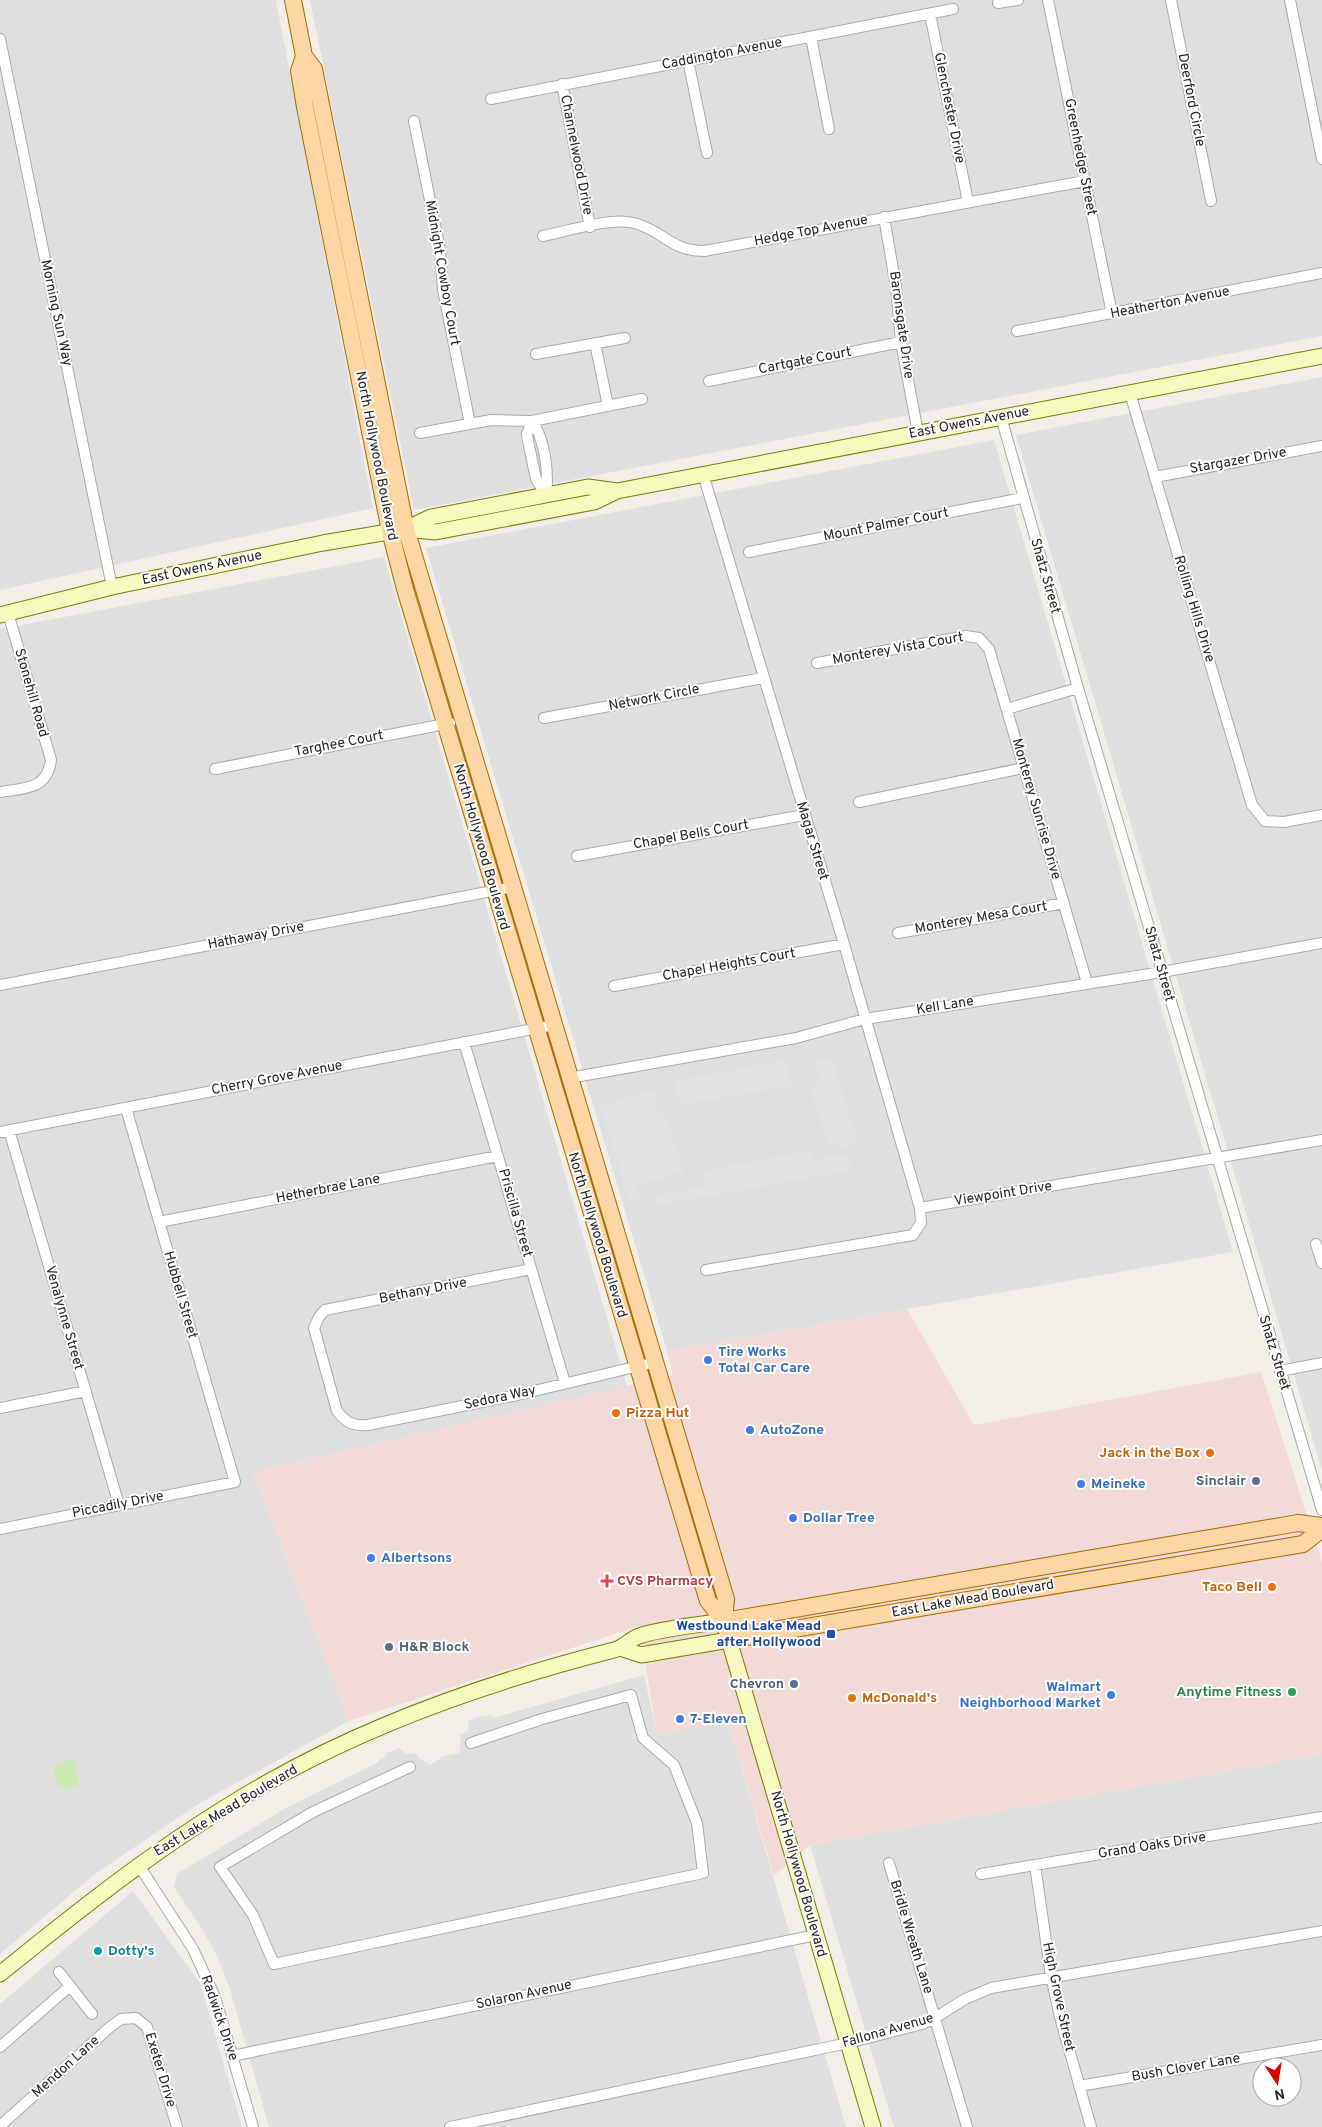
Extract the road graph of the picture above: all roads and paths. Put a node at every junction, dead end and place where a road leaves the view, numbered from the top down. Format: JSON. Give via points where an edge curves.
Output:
{"nodes":[{"id":1,"x":293,"y":0,"type":"edge"},
{"id":2,"x":1018,"y":0,"type":"edge"},
{"id":3,"x":1048,"y":0,"type":"edge"},
{"id":4,"x":1171,"y":0,"type":"edge"},
{"id":5,"x":1290,"y":0,"type":"edge"},
{"id":6,"x":998,"y":3,"type":"dead end"},
{"id":7,"x":953,"y":9,"type":"dead end"},
{"id":8,"x":930,"y":14,"type":"junction"},
{"id":9,"x":811,"y":37,"type":"junction"},
{"id":10,"x":0,"y":39,"type":"edge"},
{"id":11,"x":688,"y":60,"type":"junction"},
{"id":12,"x":562,"y":84,"type":"junction"},
{"id":13,"x":491,"y":98,"type":"dead end"},
{"id":14,"x":414,"y":121,"type":"dead end"},
{"id":15,"x":830,"y":129,"type":"dead end"},
{"id":16,"x":706,"y":153,"type":"dead end"},
{"id":17,"x":1322,"y":159,"type":"edge"},
{"id":18,"x":1085,"y":181,"type":"junction"},
{"id":19,"x":1211,"y":201,"type":"dead end"},
{"id":20,"x":968,"y":202,"type":"junction"},
{"id":21,"x":884,"y":218,"type":"junction"},
{"id":22,"x":590,"y":226,"type":"junction"},
{"id":23,"x":544,"y":236,"type":"dead end"},
{"id":24,"x":1322,"y":273,"type":"edge"},
{"id":25,"x":1112,"y":314,"type":"junction"},
{"id":26,"x":1017,"y":332,"type":"dead end"},
{"id":27,"x":625,"y":338,"type":"dead end"},
{"id":28,"x":901,"y":342,"type":"junction"},
{"id":29,"x":595,"y":343,"type":"junction"},
{"id":30,"x":536,"y":354,"type":"dead end"},
{"id":31,"x":1322,"y":356,"type":"edge"},
{"id":32,"x":709,"y":381,"type":"dead end"},
{"id":33,"x":1130,"y":393,"type":"junction"},
{"id":34,"x":642,"y":400,"type":"dead end"},
{"id":35,"x":608,"y":406,"type":"junction"},
{"id":36,"x":1001,"y":418,"type":"junction"},
{"id":37,"x":532,"y":421,"type":"junction"},
{"id":38,"x":470,"y":424,"type":"junction"},
{"id":39,"x":420,"y":433,"type":"dead end"},
{"id":40,"x":918,"y":433,"type":"junction"},
{"id":41,"x":1322,"y":446,"type":"edge"},
{"id":42,"x":703,"y":474,"type":"junction"},
{"id":43,"x":1155,"y":477,"type":"junction"},
{"id":44,"x":616,"y":491,"type":"junction"},
{"id":45,"x":546,"y":495,"type":"junction"},
{"id":46,"x":1022,"y":498,"type":"junction"},
{"id":47,"x":398,"y":530,"type":"junction"},
{"id":48,"x":749,"y":552,"type":"dead end"},
{"id":49,"x":112,"y":587,"type":"junction"},
{"id":50,"x":4,"y":614,"type":"edge"},
{"id":51,"x":979,"y":638,"type":"joint"},
{"id":52,"x":817,"y":663,"type":"dead end"},
{"id":53,"x":763,"y":678,"type":"junction"},
{"id":54,"x":1078,"y":688,"type":"junction"},
{"id":55,"x":1006,"y":709,"type":"junction"},
{"id":56,"x":544,"y":718,"type":"dead end"},
{"id":57,"x":463,"y":720,"type":"junction"},
{"id":58,"x":445,"y":724,"type":"junction"},
{"id":59,"x":1024,"y":768,"type":"junction"},
{"id":60,"x":215,"y":769,"type":"dead end"},
{"id":61,"x":0,"y":792,"type":"edge"},
{"id":62,"x":859,"y":802,"type":"dead end"},
{"id":63,"x":804,"y":815,"type":"junction"},
{"id":64,"x":1322,"y":815,"type":"edge"},
{"id":65,"x":577,"y":856,"type":"dead end"},
{"id":66,"x":512,"y":887,"type":"junction"},
{"id":67,"x":494,"y":891,"type":"junction"},
{"id":68,"x":1064,"y":903,"type":"junction"},
{"id":69,"x":898,"y":933,"type":"dead end"},
{"id":70,"x":1322,"y":943,"type":"edge"},
{"id":71,"x":844,"y":944,"type":"junction"},
{"id":72,"x":1162,"y":972,"type":"junction"},
{"id":73,"x":1087,"y":983,"type":"junction"},
{"id":74,"x":0,"y":985,"type":"edge"},
{"id":75,"x":614,"y":986,"type":"dead end"},
{"id":76,"x":865,"y":1019,"type":"junction"},
{"id":77,"x":554,"y":1025,"type":"junction"},
{"id":78,"x":536,"y":1028,"type":"junction"},
{"id":79,"x":464,"y":1042,"type":"junction"},
{"id":80,"x":569,"y":1078,"type":"junction"},
{"id":81,"x":126,"y":1108,"type":"junction"},
{"id":82,"x":5,"y":1131,"type":"edge"},
{"id":83,"x":1322,"y":1140,"type":"edge"},
{"id":84,"x":498,"y":1156,"type":"junction"},
{"id":85,"x":1217,"y":1158,"type":"junction"},
{"id":86,"x":920,"y":1208,"type":"junction"},
{"id":87,"x":159,"y":1222,"type":"junction"},
{"id":88,"x":1316,"y":1244,"type":"dead end"},
{"id":89,"x":1322,"y":1263,"type":"edge"},
{"id":90,"x":531,"y":1269,"type":"junction"},
{"id":91,"x":706,"y":1270,"type":"dead end"},
{"id":92,"x":656,"y":1362,"type":"junction"},
{"id":93,"x":1322,"y":1363,"type":"edge"},
{"id":94,"x":637,"y":1366,"type":"junction"},
{"id":95,"x":1280,"y":1371,"type":"junction"},
{"id":96,"x":565,"y":1384,"type":"junction"},
{"id":97,"x":86,"y":1392,"type":"junction"},
{"id":98,"x":0,"y":1408,"type":"edge"},
{"id":99,"x":344,"y":1420,"type":"joint"},
{"id":100,"x":690,"y":1476,"type":"junction"},
{"id":101,"x":235,"y":1482,"type":"joint"},
{"id":102,"x":672,"y":1482,"type":"junction"},
{"id":103,"x":119,"y":1505,"type":"junction"},
{"id":104,"x":1322,"y":1510,"type":"edge"},
{"id":105,"x":1322,"y":1528,"type":"edge"},
{"id":106,"x":0,"y":1529,"type":"edge"},
{"id":107,"x":1094,"y":1558,"type":"junction"},
{"id":108,"x":991,"y":1576,"type":"junction"},
{"id":109,"x":1054,"y":1586,"type":"junction"},
{"id":110,"x":911,"y":1610,"type":"junction"},
{"id":111,"x":724,"y":1621,"type":"junction"},
{"id":112,"x":729,"y":1640,"type":"junction"},
{"id":113,"x":620,"y":1648,"type":"junction"},
{"id":114,"x":471,"y":1742,"type":"dead end"},
{"id":115,"x":410,"y":1768,"type":"dead end"},
{"id":116,"x":1322,"y":1817,"type":"edge"},
{"id":117,"x":889,"y":1863,"type":"dead end"},
{"id":118,"x":138,"y":1864,"type":"junction"},
{"id":119,"x":1035,"y":1865,"type":"junction"},
{"id":120,"x":981,"y":1874,"type":"dead end"},
{"id":121,"x":1322,"y":1931,"type":"edge"},
{"id":122,"x":816,"y":1935,"type":"junction"},
{"id":123,"x":59,"y":1972,"type":"dead end"},
{"id":124,"x":0,"y":1974,"type":"edge"},
{"id":125,"x":1052,"y":1976,"type":"junction"},
{"id":126,"x":70,"y":1986,"type":"junction"},
{"id":127,"x":92,"y":2014,"type":"dead end"},
{"id":128,"x":136,"y":2018,"type":"joint"},
{"id":129,"x":935,"y":2018,"type":"junction"},
{"id":130,"x":848,"y":2043,"type":"junction"},
{"id":131,"x":1322,"y":2045,"type":"edge"},
{"id":132,"x":0,"y":2047,"type":"edge"},
{"id":133,"x":232,"y":2056,"type":"junction"},
{"id":134,"x":1079,"y":2086,"type":"junction"},
{"id":135,"x":0,"y":2126,"type":"edge"},
{"id":136,"x":177,"y":2127,"type":"edge"},
{"id":137,"x":253,"y":2127,"type":"edge"},
{"id":138,"x":450,"y":2127,"type":"edge"},
{"id":139,"x":873,"y":2127,"type":"edge"},
{"id":140,"x":968,"y":2127,"type":"edge"},
{"id":141,"x":1091,"y":2127,"type":"edge"}],
"edges":[{"from":1,"to":47,"type":"main road","name":"North Hollywood Boulevard","via":[[304,56],[299,72],[305,107]]},
{"from":2,"to":6,"type":"street"},
{"from":3,"to":18,"type":"street","name":"Greenhedge Street"},
{"from":4,"to":19,"type":"street","name":"Deerford Circle"},
{"from":5,"to":17,"type":"street"},
{"from":7,"to":8,"type":"street","name":"Caddington Avenue"},
{"from":8,"to":9,"type":"street","name":"Caddington Avenue"},
{"from":8,"to":20,"type":"street","name":"Glenchester Drive"},
{"from":9,"to":11,"type":"street","name":"Caddington Avenue"},
{"from":9,"to":15,"type":"street"},
{"from":10,"to":49,"type":"street","name":"Morning Sun Way"},
{"from":11,"to":12,"type":"street","name":"Caddington Avenue"},
{"from":11,"to":16,"type":"street"},
{"from":12,"to":13,"type":"street","name":"Caddington Avenue"},
{"from":12,"to":22,"type":"street","name":"Channelwood Drive"},
{"from":14,"to":38,"type":"street","name":"Midnight Cowboy Court"},
{"from":18,"to":20,"type":"street","name":"Hedge Top Avenue"},
{"from":18,"to":25,"type":"street","name":"Greenhedge Street"},
{"from":20,"to":21,"type":"street","name":"Hedge Top Avenue"},
{"from":21,"to":22,"type":"street","name":"Hedge Top Avenue","via":[[704,251],[677,246],[634,223]]},
{"from":21,"to":28,"type":"street","name":"Baronsgate Drive","via":[[896,287]]},
{"from":22,"to":23,"type":"street","name":"Hedge Top Avenue"},
{"from":24,"to":25,"type":"street","name":"Heatherton Avenue"},
{"from":25,"to":26,"type":"street","name":"Heatherton Avenue"},
{"from":27,"to":29,"type":"street"},
{"from":28,"to":32,"type":"street","name":"Cartgate Court"},
{"from":28,"to":40,"type":"street","name":"Baronsgate Drive"},
{"from":29,"to":30,"type":"street"},
{"from":29,"to":35,"type":"street"},
{"from":31,"to":33,"type":"main road","name":"East Owens Avenue"},
{"from":33,"to":36,"type":"main road","name":"East Owens Avenue"},
{"from":33,"to":43,"type":"street","name":"Rolling Hills Drive"},
{"from":34,"to":35,"type":"street"},
{"from":35,"to":37,"type":"street"},
{"from":36,"to":40,"type":"main road","name":"East Owens Avenue"},
{"from":36,"to":46,"type":"street","name":"Shatz Street"},
{"from":37,"to":38,"type":"street","via":[[492,420]]},
{"from":37,"to":45,"type":"street","via":[[539,432],[548,477]]},
{"from":38,"to":39,"type":"street"},
{"from":40,"to":42,"type":"main road","name":"East Owens Avenue"},
{"from":41,"to":43,"type":"street","name":"Stargazer Drive"},
{"from":42,"to":44,"type":"main road","name":"East Owens Avenue"},
{"from":42,"to":53,"type":"street","name":"Magar Street"},
{"from":43,"to":64,"type":"street","name":"Rolling Hills Drive","via":[[1252,805],[1265,820],[1284,822]]},
{"from":44,"to":45,"type":"main road","name":"East Owens Avenue","via":[[588,487]]},
{"from":44,"to":47,"type":"main road","name":"East Owens Avenue","via":[[594,502],[434,532]]},
{"from":45,"to":47,"type":"main road","name":"East Owens Avenue","via":[[432,516]]},
{"from":46,"to":48,"type":"street","name":"Mount Palmer Court"},
{"from":46,"to":54,"type":"street","name":"Shatz Street"},
{"from":47,"to":49,"type":"main road","name":"East Owens Avenue"},
{"from":47,"to":57,"type":"main road","name":"North Hollywood Boulevard"},
{"from":47,"to":58,"type":"main road","name":"North Hollywood Boulevard","via":[[405,589]]},
{"from":49,"to":50,"type":"main road","name":"East Owens Avenue"},
{"from":50,"to":61,"type":"street","name":"Stonehill Road","via":[[50,760],[49,772],[42,782]]},
{"from":51,"to":52,"type":"street","name":"Monterey Vista Court","via":[[966,636]]},
{"from":51,"to":55,"type":"street","name":"Monterey Sunrise Drive","via":[[989,649]]},
{"from":53,"to":56,"type":"street","name":"Network Circle"},
{"from":53,"to":63,"type":"street","name":"Magar Street"},
{"from":54,"to":55,"type":"street"},
{"from":54,"to":72,"type":"street","name":"Shatz Street"},
{"from":55,"to":59,"type":"street","name":"Monterey Sunrise Drive"},
{"from":57,"to":58,"type":"street","name":"Targhee Court"},
{"from":57,"to":66,"type":"main road","name":"North Hollywood Boulevard"},
{"from":58,"to":60,"type":"street","name":"Targhee Court"},
{"from":58,"to":67,"type":"main road","name":"North Hollywood Boulevard"},
{"from":59,"to":62,"type":"street"},
{"from":59,"to":68,"type":"street","name":"Monterey Sunrise Drive"},
{"from":63,"to":65,"type":"street","name":"Chapel Bells Court"},
{"from":63,"to":71,"type":"street","name":"Magar Street"},
{"from":66,"to":67,"type":"street","name":"Hathaway Drive"},
{"from":66,"to":77,"type":"main road","name":"North Hollywood Boulevard"},
{"from":67,"to":74,"type":"street","name":"Hathaway Drive"},
{"from":67,"to":78,"type":"main road","name":"North Hollywood Boulevard"},
{"from":68,"to":69,"type":"street","name":"Monterey Mesa Court"},
{"from":68,"to":73,"type":"street","name":"Monterey Sunrise Drive"},
{"from":70,"to":72,"type":"street","name":"Kell Lane"},
{"from":71,"to":75,"type":"street","name":"Chapel Heights Court"},
{"from":71,"to":76,"type":"street","name":"Magar Street"},
{"from":72,"to":73,"type":"street","name":"Kell Lane"},
{"from":72,"to":85,"type":"street","name":"Shatz Street"},
{"from":73,"to":76,"type":"street","name":"Kell Lane"},
{"from":76,"to":80,"type":"street","name":"Kell Lane","via":[[796,1038]]},
{"from":76,"to":86,"type":"street","name":"Magar Street"},
{"from":77,"to":78,"type":"street","name":"Cherry Grove Avenue"},
{"from":77,"to":80,"type":"main road","name":"North Hollywood Boulevard"},
{"from":78,"to":79,"type":"street","name":"Cherry Grove Avenue"},
{"from":78,"to":94,"type":"main road","name":"North Hollywood Boulevard"},
{"from":79,"to":81,"type":"street","name":"Cherry Grove Avenue"},
{"from":79,"to":84,"type":"street","name":"Priscilla Street"},
{"from":80,"to":92,"type":"main road","name":"North Hollywood Boulevard"},
{"from":81,"to":82,"type":"street","name":"Cherry Grove Avenue"},
{"from":81,"to":87,"type":"street","name":"Hubbell Street"},
{"from":82,"to":97,"type":"street","name":"Venalynne Street"},
{"from":83,"to":85,"type":"street","name":"Viewpoint Drive"},
{"from":84,"to":87,"type":"street","name":"Hetherbrae Lane"},
{"from":84,"to":90,"type":"street","name":"Priscilla Street"},
{"from":85,"to":86,"type":"street","name":"Viewpoint Drive"},
{"from":85,"to":95,"type":"street","name":"Shatz Street"},
{"from":86,"to":91,"type":"street","via":[[921,1223],[912,1235]]},
{"from":87,"to":101,"type":"street","name":"Hubbell Street"},
{"from":88,"to":89,"type":"street"},
{"from":90,"to":96,"type":"street","name":"Priscilla Street"},
{"from":90,"to":99,"type":"street","name":"Bethany Drive","via":[[326,1310],[314,1328],[337,1411]]},
{"from":92,"to":94,"type":"street","name":"Sedora Way"},
{"from":92,"to":100,"type":"main road","name":"North Hollywood Boulevard"},
{"from":93,"to":95,"type":"street"},
{"from":94,"to":96,"type":"street","name":"Sedora Way"},
{"from":94,"to":102,"type":"main road","name":"North Hollywood Boulevard"},
{"from":95,"to":104,"type":"street","name":"Shatz Street"},
{"from":96,"to":99,"type":"street","name":"Sedora Way","via":[[368,1425],[355,1426]]},
{"from":97,"to":98,"type":"street"},
{"from":97,"to":103,"type":"street","name":"Venalynne Street"},
{"from":100,"to":102,"type":"main road"},
{"from":100,"to":111,"type":"main road","name":"North Hollywood Boulevard","via":[[726,1599]]},
{"from":101,"to":103,"type":"street","name":"Piccadily Drive"},
{"from":102,"to":111,"type":"main road","name":"North Hollywood Boulevard","via":[[708,1604]]},
{"from":103,"to":106,"type":"street","name":"Piccadily Drive"},
{"from":105,"to":107,"type":"main road","name":"East Lake Mead Boulevard","via":[[1298,1523]]},
{"from":105,"to":109,"type":"main road","name":"East Lake Mead Boulevard","via":[[1303,1544]]},
{"from":107,"to":108,"type":"main road","name":"East Lake Mead Boulevard"},
{"from":107,"to":109,"type":"main road","via":[[1091,1566],[1060,1576]]},
{"from":108,"to":110,"type":"main road","via":[[982,1585],[928,1596]]},
{"from":108,"to":111,"type":"main road","name":"East Lake Mead Boulevard"},
{"from":109,"to":110,"type":"main road","name":"East Lake Mead Boulevard"},
{"from":110,"to":112,"type":"main road","name":"East Lake Mead Boulevard"},
{"from":111,"to":112,"type":"main road","name":"North Hollywood Boulevard"},
{"from":111,"to":113,"type":"main road","name":"East Lake Mead Boulevard","via":[[637,1636]]},
{"from":112,"to":113,"type":"main road","name":"East Lake Mead Boulevard","via":[[641,1655]]},
{"from":112,"to":122,"type":"main road","name":"North Hollywood Boulevard"},
{"from":113,"to":118,"type":"main road","name":"East Lake Mead Boulevard","via":[[481,1688],[365,1734],[271,1780]]},
{"from":114,"to":115,"type":"street","via":[[631,1695],[642,1738],[674,1765],[697,1824],[703,1873],[274,1964],[253,1916],[220,1867],[313,1812]]},
{"from":116,"to":119,"type":"street","name":"Grand Oaks Drive"},
{"from":117,"to":129,"type":"street","name":"Bridle Wreath Lane"},
{"from":118,"to":124,"type":"main road","name":"East Lake Mead Boulevard"},
{"from":118,"to":133,"type":"street","name":"Radwick Drive","via":[[193,1948],[214,1997]]},
{"from":119,"to":120,"type":"street","name":"Grand Oaks Drive"},
{"from":119,"to":125,"type":"street","name":"High Grove Street"},
{"from":121,"to":125,"type":"street","name":"Fallona Avenue"},
{"from":122,"to":130,"type":"main road","name":"North Hollywood Boulevard"},
{"from":122,"to":133,"type":"street","name":"Solaron Avenue"},
{"from":123,"to":126,"type":"street"},
{"from":125,"to":129,"type":"street","name":"Fallona Avenue","via":[[991,1988],[965,1999]]},
{"from":125,"to":134,"type":"street","name":"High Grove Street"},
{"from":126,"to":127,"type":"street"},
{"from":126,"to":132,"type":"street"},
{"from":128,"to":135,"type":"street","name":"Mendon Lane","via":[[121,2019],[110,2027]]},
{"from":128,"to":136,"type":"street","name":"Exeter Drive","via":[[147,2027]]},
{"from":129,"to":130,"type":"street","name":"Fallona Avenue"},
{"from":129,"to":140,"type":"street","name":"Bridle Wreath Lane"},
{"from":130,"to":138,"type":"street","name":"Fallona Avenue"},
{"from":130,"to":139,"type":"main road","name":"North Hollywood Boulevard"},
{"from":131,"to":134,"type":"street","name":"Bush Clover Lane"},
{"from":133,"to":137,"type":"street","name":"Radwick Drive"},
{"from":134,"to":141,"type":"street","name":"High Grove Street"}]}
